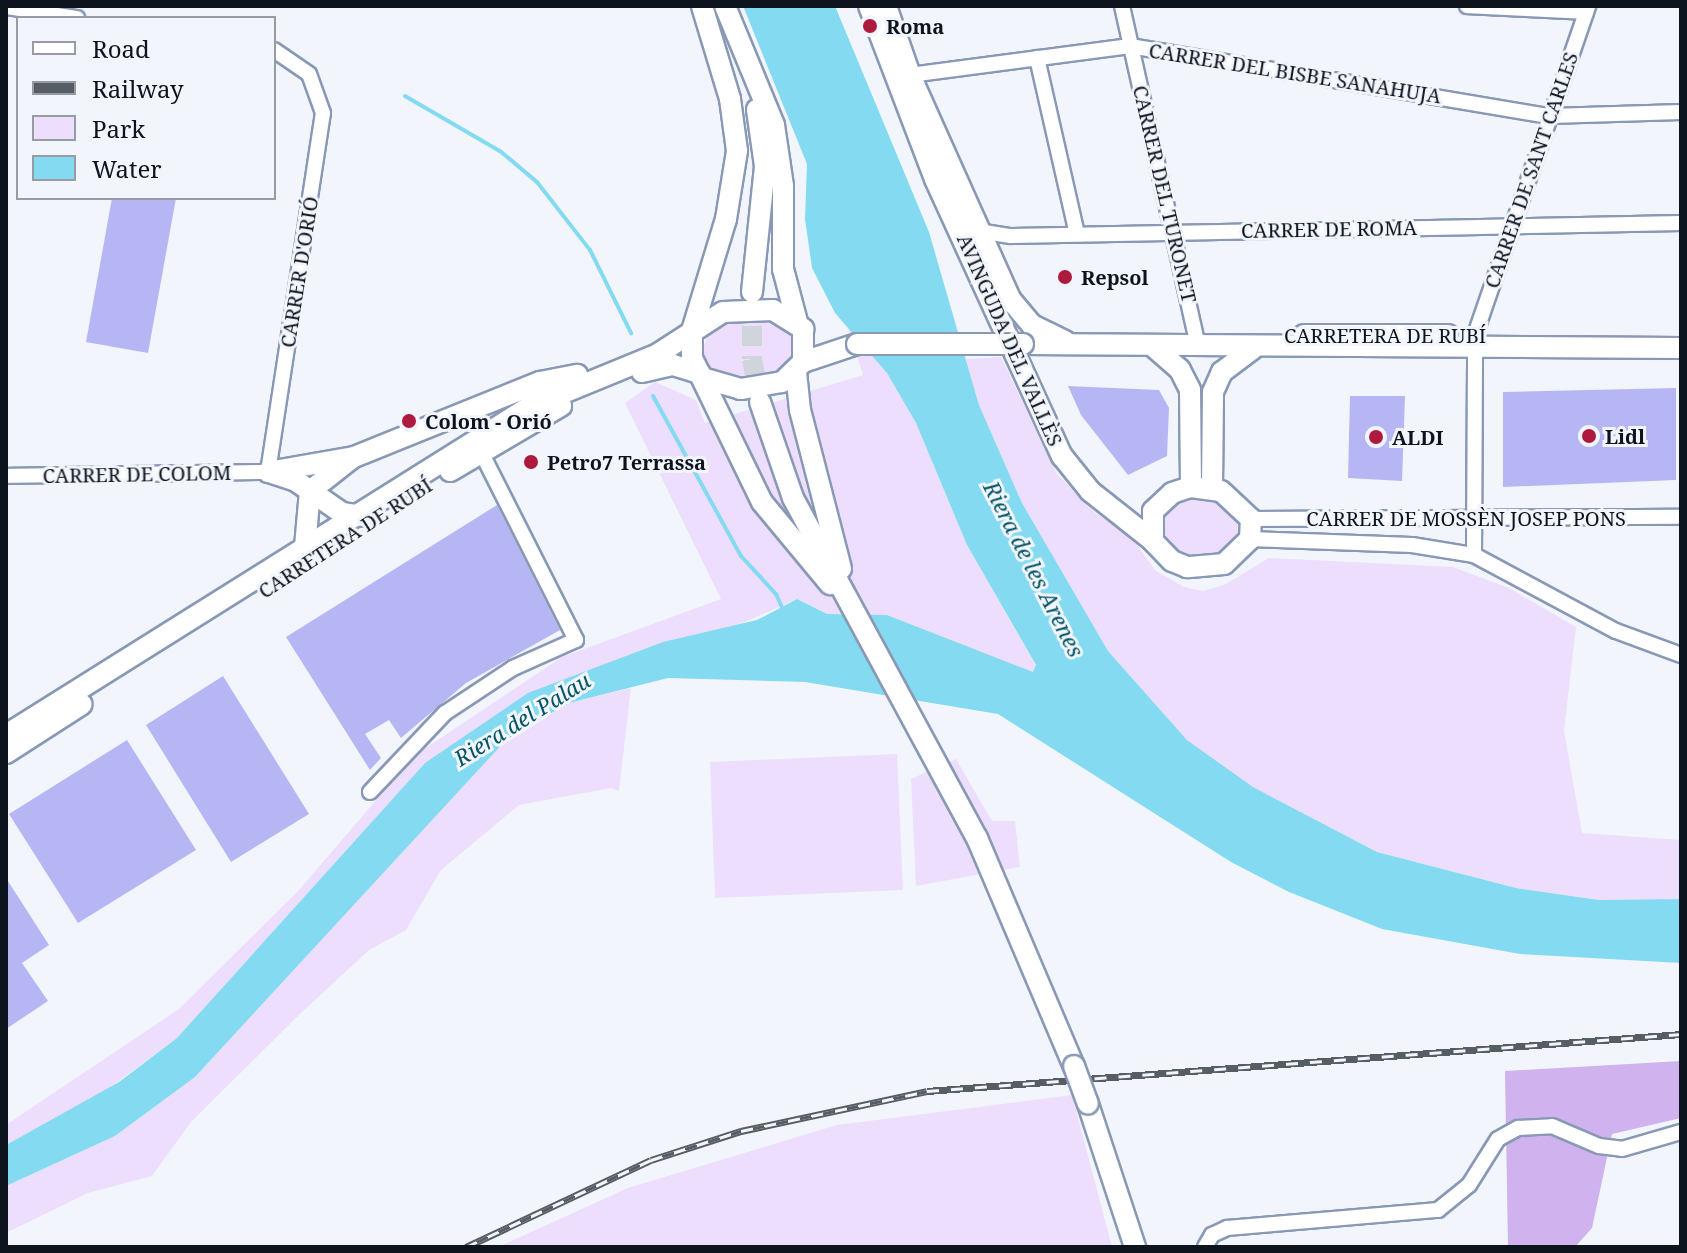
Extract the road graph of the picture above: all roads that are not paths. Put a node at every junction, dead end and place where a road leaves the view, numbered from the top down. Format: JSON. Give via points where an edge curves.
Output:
{"nodes":[{"id":1,"x":869,"y":6,"type":"edge"},
{"id":2,"x":886,"y":6,"type":"edge"},
{"id":3,"x":1122,"y":6,"type":"edge"},
{"id":4,"x":1467,"y":6,"type":"edge"},
{"id":5,"x":6,"y":7,"type":"edge"},
{"id":6,"x":714,"y":8,"type":"edge"},
{"id":7,"x":1587,"y":9,"type":"edge"},
{"id":8,"x":64,"y":16,"type":"edge"},
{"id":9,"x":1130,"y":46,"type":"junction"},
{"id":10,"x":276,"y":51,"type":"edge"},
{"id":11,"x":1037,"y":58,"type":"junction"},
{"id":12,"x":910,"y":75,"type":"junction"},
{"id":13,"x":1681,"y":112,"type":"edge"},
{"id":14,"x":1550,"y":116,"type":"junction"},
{"id":15,"x":948,"y":203,"type":"junction"},
{"id":16,"x":1681,"y":223,"type":"edge"},
{"id":17,"x":1513,"y":225,"type":"junction"},
{"id":18,"x":978,"y":231,"type":"junction"},
{"id":19,"x":1174,"y":231,"type":"junction"},
{"id":20,"x":1077,"y":234,"type":"junction"},
{"id":21,"x":752,"y":292,"type":"tunnel mouth"},
{"id":22,"x":800,"y":325,"type":"junction"},
{"id":23,"x":694,"y":334,"type":"junction"},
{"id":24,"x":1196,"y":336,"type":"junction"},
{"id":25,"x":1681,"y":336,"type":"edge"},
{"id":26,"x":1475,"y":342,"type":"junction"},
{"id":27,"x":1079,"y":343,"type":"junction"},
{"id":28,"x":857,"y":344,"type":"junction"},
{"id":29,"x":1146,"y":348,"type":"junction"},
{"id":30,"x":1681,"y":348,"type":"edge"},
{"id":31,"x":1253,"y":349,"type":"junction"},
{"id":32,"x":800,"y":367,"type":"junction"},
{"id":33,"x":617,"y":370,"type":"junction"},
{"id":34,"x":702,"y":376,"type":"junction"},
{"id":35,"x":760,"y":402,"type":"tunnel mouth"},
{"id":36,"x":481,"y":452,"type":"junction"},
{"id":37,"x":354,"y":457,"type":"junction"},
{"id":38,"x":268,"y":472,"type":"junction"},
{"id":39,"x":6,"y":476,"type":"edge"},
{"id":40,"x":432,"y":482,"type":"junction"},
{"id":41,"x":1191,"y":487,"type":"junction"},
{"id":42,"x":1212,"y":488,"type":"junction"},
{"id":43,"x":310,"y":491,"type":"junction"},
{"id":44,"x":1159,"y":503,"type":"junction"},
{"id":45,"x":1111,"y":507,"type":"junction"},
{"id":46,"x":355,"y":517,"type":"junction"},
{"id":47,"x":1681,"y":517,"type":"edge"},
{"id":48,"x":1474,"y":518,"type":"junction"},
{"id":49,"x":1251,"y":529,"type":"junction"},
{"id":50,"x":1153,"y":541,"type":"junction"},
{"id":51,"x":305,"y":547,"type":"junction"},
{"id":52,"x":820,"y":551,"type":"junction"},
{"id":53,"x":1474,"y":555,"type":"junction"},
{"id":54,"x":854,"y":611,"type":"junction"},
{"id":55,"x":1681,"y":655,"type":"edge"},
{"id":56,"x":6,"y":735,"type":"edge"},
{"id":57,"x":6,"y":753,"type":"edge"},
{"id":58,"x":370,"y":792,"type":"dead end"},
{"id":59,"x":1681,"y":1132,"type":"edge"},
{"id":60,"x":1208,"y":1241,"type":"edge"},
{"id":61,"x":1135,"y":1247,"type":"edge"}],
"edges":[{"from":1,"to":15,"type":"main road","name":"AVINGUDA DEL VALLÈS"},
{"from":2,"to":12,"type":"main road","name":"AVINGUDA DEL VALLÈS"},
{"from":3,"to":9,"type":"street","name":"CARRER DEL TURONET"},
{"from":4,"to":7,"type":"street"},
{"from":5,"to":8,"type":"street"},
{"from":6,"to":21,"type":"main road","via":[[761,128],[762,215]]},
{"from":6,"to":22,"type":"main road","via":[[774,125],[783,186],[783,269]]},
{"from":6,"to":23,"type":"main road","via":[[737,151],[726,219]]},
{"from":7,"to":14,"type":"street","name":"CARRER DE SANT CARLES"},
{"from":9,"to":11,"type":"street","name":"CARRER DEL BISBE SANAHUJA"},
{"from":9,"to":14,"type":"street","name":"CARRER DEL BISBE SANAHUJA"},
{"from":9,"to":19,"type":"street","name":"CARRER DEL TURONET"},
{"from":10,"to":38,"type":"street","name":"CARRER D'ORIÓ","via":[[309,74],[319,92],[322,127]]},
{"from":11,"to":12,"type":"street","name":"CARRER DEL BISBE SANAHUJA"},
{"from":11,"to":20,"type":"street"},
{"from":12,"to":15,"type":"main road","name":"AVINGUDA DEL VALLÈS"},
{"from":12,"to":18,"type":"main road","name":"AVINGUDA DEL VALLÈS"},
{"from":13,"to":14,"type":"street","name":"CARRER DEL BISBE SANAHUJA"},
{"from":14,"to":17,"type":"street","name":"CARRER DE SANT CARLES"},
{"from":15,"to":45,"type":"main road","name":"AVINGUDA DEL VALLÈS","via":[[1062,456]]},
{"from":16,"to":17,"type":"street","name":"CARRER DE ROMA"},
{"from":17,"to":19,"type":"street","name":"CARRER DE ROMA"},
{"from":17,"to":26,"type":"street","name":"CARRER DE SANT CARLES"},
{"from":18,"to":20,"type":"street","name":"CARRER DE ROMA"},
{"from":18,"to":27,"type":"main road","name":"AVINGUDA DEL VALLÈS","via":[[1021,314]]},
{"from":19,"to":20,"type":"street","name":"CARRER DE ROMA"},
{"from":19,"to":24,"type":"street","name":"CARRER DEL TURONET"},
{"from":22,"to":23,"type":"main road","via":[[783,312],[750,307],[711,316]]},
{"from":22,"to":28,"type":"main road"},
{"from":22,"to":32,"type":"main road"},
{"from":23,"to":33,"type":"main road","name":"CARRETERA DE RUBÍ"},
{"from":23,"to":34,"type":"main road"},
{"from":24,"to":26,"type":"main road","name":"CARRETERA DE RUBÍ"},
{"from":24,"to":27,"type":"main road","name":"CARRETERA DE RUBÍ"},
{"from":24,"to":29,"type":"main road"},
{"from":25,"to":26,"type":"main road","name":"CARRETERA DE RUBÍ"},
{"from":26,"to":30,"type":"main road","name":"CARRETERA DE RUBÍ"},
{"from":26,"to":31,"type":"main road","name":"CARRETERA DE RUBÍ"},
{"from":26,"to":48,"type":"street","name":"CARRER DE SANT CARLES"},
{"from":27,"to":28,"type":"main road","name":"CARRETERA DE RUBÍ","bridge":true},
{"from":27,"to":29,"type":"main road","name":"CARRETERA DE RUBÍ"},
{"from":28,"to":32,"type":"main road"},
{"from":29,"to":31,"type":"main road","name":"CARRETERA DE RUBÍ"},
{"from":29,"to":41,"type":"main road","via":[[1180,370],[1190,390]]},
{"from":31,"to":42,"type":"main road","via":[[1222,372],[1213,392]]},
{"from":32,"to":34,"type":"main road","via":[[770,386],[741,389]]},
{"from":32,"to":52,"type":"main road","via":[[800,410]]},
{"from":33,"to":37,"type":"main road","via":[[540,382]]},
{"from":33,"to":46,"type":"main road","name":"CARRETERA DE RUBÍ","via":[[529,407]]},
{"from":34,"to":36,"type":"main road","name":"CARRETERA DE RUBÍ","via":[[662,366],[620,379]]},
{"from":34,"to":52,"type":"main road","via":[[762,502]]},
{"from":35,"to":52,"type":"main road","via":[[783,476]]},
{"from":36,"to":40,"type":"main road","name":"CARRETERA DE RUBÍ"},
{"from":36,"to":58,"type":"street","via":[[576,640],[513,668],[467,697],[413,742]]},
{"from":37,"to":38,"type":"main road"},
{"from":37,"to":43,"type":"main road"},
{"from":38,"to":39,"type":"street","name":"CARRER DE COLOM"},
{"from":38,"to":43,"type":"main road"},
{"from":40,"to":46,"type":"main road"},
{"from":40,"to":57,"type":"main road","name":"CARRETERA DE RUBÍ"},
{"from":41,"to":42,"type":"main road"},
{"from":41,"to":44,"type":"main road"},
{"from":42,"to":49,"type":"main road","via":[[1240,503]]},
{"from":43,"to":46,"type":"main road"},
{"from":43,"to":51,"type":"main road"},
{"from":44,"to":45,"type":"main road","via":[[1134,510]]},
{"from":44,"to":50,"type":"main road","via":[[1150,519]]},
{"from":45,"to":50,"type":"main road","name":"AVINGUDA DEL VALLÈS"},
{"from":46,"to":51,"type":"main road","name":"CARRETERA DE RUBÍ"},
{"from":47,"to":48,"type":"street","name":"CARRER DE MOSSÈN JOSEP PONS"},
{"from":48,"to":49,"type":"street","name":"CARRER DE MOSSÈN JOSEP PONS"},
{"from":48,"to":53,"type":"street","name":"CARRER DE SANT CARLES"},
{"from":49,"to":50,"type":"main road","via":[[1224,564],[1200,569],[1172,561]]},
{"from":49,"to":53,"type":"street"},
{"from":51,"to":56,"type":"main road","name":"CARRETERA DE RUBÍ"},
{"from":52,"to":54,"type":"main road"},
{"from":52,"to":54,"type":"main road"},
{"from":53,"to":55,"type":"street","via":[[1616,631]]},
{"from":54,"to":61,"type":"main road","bridge":true,"via":[[1002,891],[1074,1066]]},
{"from":59,"to":60,"type":"street","via":[[1622,1149],[1599,1146],[1552,1126],[1518,1128],[1498,1139],[1469,1185],[1438,1210],[1227,1228]]}]}
